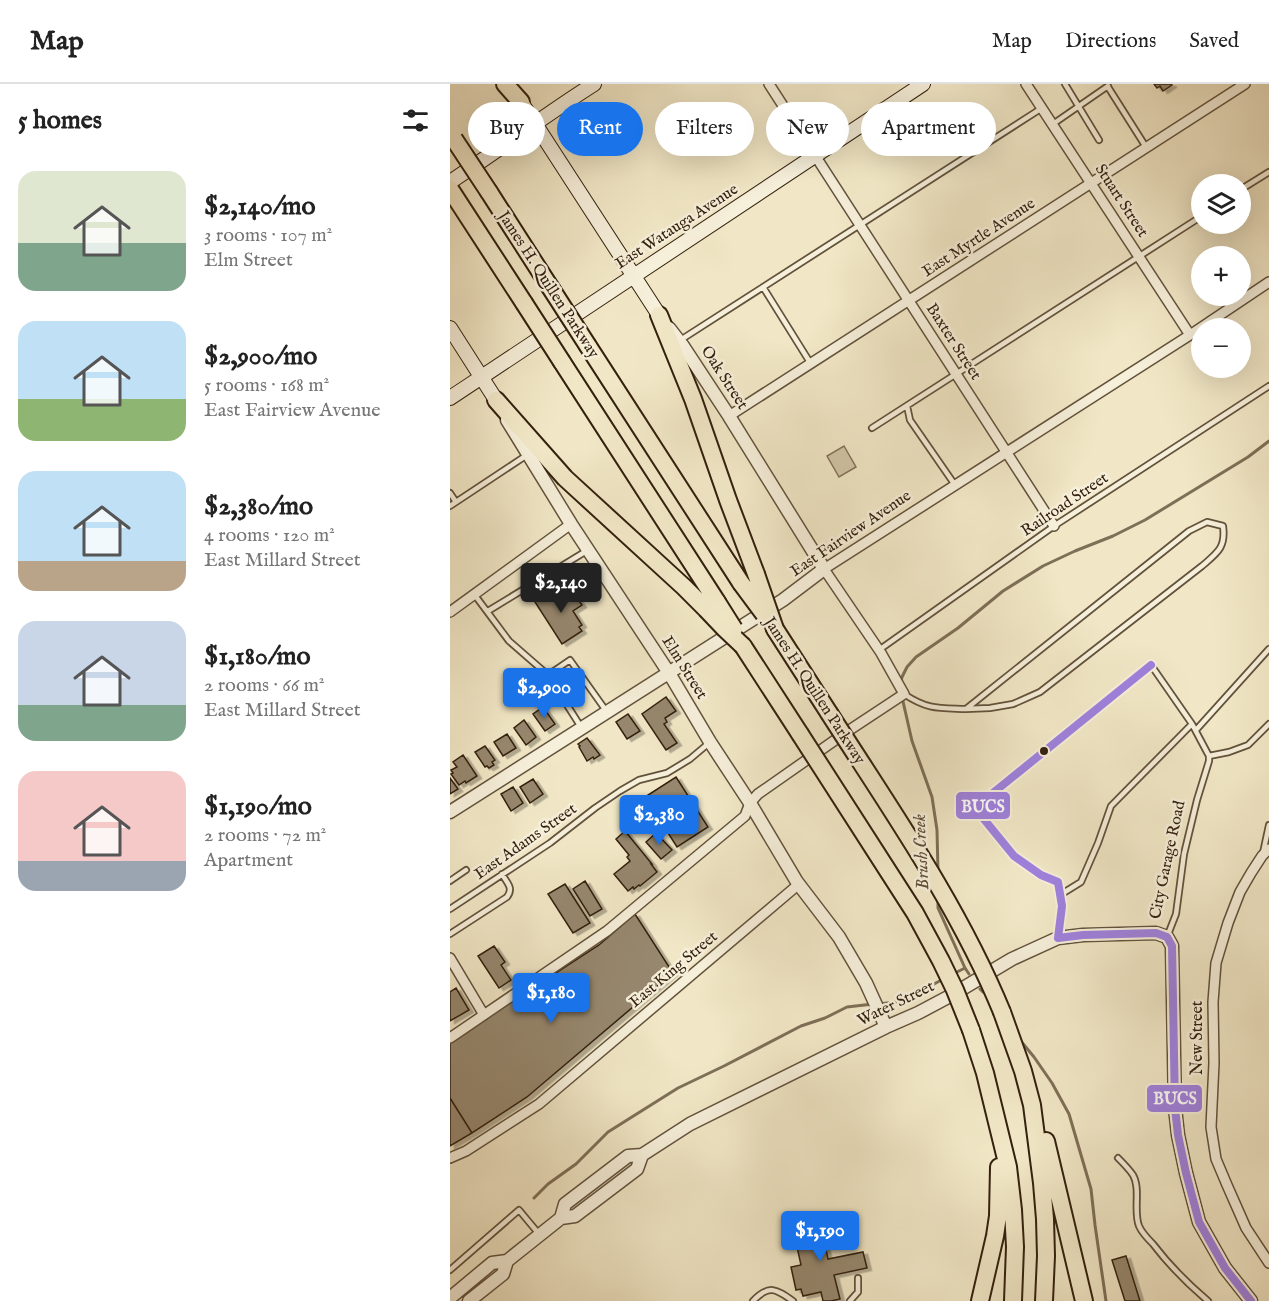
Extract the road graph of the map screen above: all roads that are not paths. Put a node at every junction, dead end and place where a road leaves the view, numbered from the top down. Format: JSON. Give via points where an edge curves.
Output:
{"nodes":[{"id":1,"x":505,"y":84,"type":"edge"},
{"id":2,"x":511,"y":84,"type":"edge"},
{"id":3,"x":594,"y":84,"type":"edge"},
{"id":4,"x":769,"y":84,"type":"edge"},
{"id":5,"x":923,"y":84,"type":"edge"},
{"id":6,"x":1026,"y":84,"type":"edge"},
{"id":7,"x":1065,"y":84,"type":"edge"},
{"id":8,"x":1245,"y":84,"type":"edge"},
{"id":9,"x":1108,"y":85,"type":"edge"},
{"id":10,"x":521,"y":102,"type":"joint"},
{"id":11,"x":781,"y":102,"type":"edge"},
{"id":12,"x":1079,"y":107,"type":"junction"},
{"id":13,"x":1042,"y":108,"type":"junction"},
{"id":14,"x":545,"y":116,"type":"edge"},
{"id":15,"x":1053,"y":124,"type":"junction"},
{"id":16,"x":849,"y":133,"type":"edge"},
{"id":17,"x":452,"y":136,"type":"edge"},
{"id":18,"x":545,"y":138,"type":"edge"},
{"id":19,"x":1099,"y":140,"type":"dead end"},
{"id":20,"x":1146,"y":147,"type":"junction"},
{"id":21,"x":489,"y":156,"type":"edge"},
{"id":22,"x":814,"y":156,"type":"edge"},
{"id":23,"x":816,"y":156,"type":"edge"},
{"id":24,"x":1269,"y":172,"type":"edge"},
{"id":25,"x":450,"y":182,"type":"edge"},
{"id":26,"x":1091,"y":182,"type":"junction"},
{"id":27,"x":1251,"y":183,"type":"edge"},
{"id":28,"x":450,"y":189,"type":"edge"},
{"id":29,"x":1191,"y":223,"type":"edge"},
{"id":30,"x":860,"y":225,"type":"junction"},
{"id":31,"x":1139,"y":256,"type":"junction"},
{"id":32,"x":634,"y":275,"type":"junction"},
{"id":33,"x":1269,"y":282,"type":"edge"},
{"id":34,"x":763,"y":287,"type":"junction"},
{"id":35,"x":909,"y":302,"type":"junction"},
{"id":36,"x":659,"y":315,"type":"junction"},
{"id":37,"x":450,"y":328,"type":"edge"},
{"id":38,"x":1190,"y":335,"type":"junction"},
{"id":39,"x":679,"y":341,"type":"junction"},
{"id":40,"x":811,"y":364,"type":"junction"},
{"id":41,"x":956,"y":374,"type":"junction"},
{"id":42,"x":482,"y":377,"type":"junction"},
{"id":43,"x":1269,"y":386,"type":"edge"},
{"id":44,"x":450,"y":398,"type":"edge"},
{"id":45,"x":496,"y":400,"type":"junction"},
{"id":46,"x":907,"y":406,"type":"junction"},
{"id":47,"x":729,"y":416,"type":"junction"},
{"id":48,"x":872,"y":428,"type":"dead end"},
{"id":49,"x":1006,"y":453,"type":"junction"},
{"id":50,"x":527,"y":455,"type":"junction"},
{"id":51,"x":955,"y":485,"type":"junction"},
{"id":52,"x":450,"y":493,"type":"edge"},
{"id":53,"x":456,"y":502,"type":"junction"},
{"id":54,"x":450,"y":506,"type":"edge"},
{"id":55,"x":571,"y":524,"type":"junction"},
{"id":56,"x":1054,"y":526,"type":"junction"},
{"id":57,"x":588,"y":550,"type":"junction"},
{"id":58,"x":824,"y":568,"type":"junction"},
{"id":59,"x":749,"y":578,"type":"junction"},
{"id":60,"x":474,"y":594,"type":"junction"},
{"id":61,"x":712,"y":605,"type":"junction"},
{"id":62,"x":488,"y":611,"type":"junction"},
{"id":63,"x":450,"y":612,"type":"edge"},
{"id":64,"x":1269,"y":649,"type":"edge"},
{"id":65,"x":879,"y":650,"type":"junction"},
{"id":66,"x":669,"y":672,"type":"junction"},
{"id":67,"x":548,"y":675,"type":"junction"},
{"id":68,"x":904,"y":694,"type":"junction"},
{"id":69,"x":966,"y":709,"type":"junction"},
{"id":70,"x":606,"y":712,"type":"junction"},
{"id":71,"x":1192,"y":724,"type":"junction"},
{"id":72,"x":1269,"y":724,"type":"edge"},
{"id":73,"x":582,"y":728,"type":"junction"},
{"id":74,"x":1196,"y":730,"type":"junction"},
{"id":75,"x":710,"y":742,"type":"junction"},
{"id":76,"x":1209,"y":756,"type":"junction"},
{"id":77,"x":750,"y":803,"type":"junction"},
{"id":78,"x":450,"y":812,"type":"edge"},
{"id":79,"x":1269,"y":825,"type":"edge"},
{"id":80,"x":1266,"y":852,"type":"edge"},
{"id":81,"x":466,"y":870,"type":"dead end"},
{"id":82,"x":502,"y":874,"type":"junction"},
{"id":83,"x":450,"y":881,"type":"edge"},
{"id":84,"x":799,"y":884,"type":"junction"},
{"id":85,"x":1060,"y":895,"type":"junction"},
{"id":86,"x":450,"y":909,"type":"edge"},
{"id":87,"x":450,"y":934,"type":"edge"},
{"id":88,"x":1058,"y":938,"type":"junction"},
{"id":89,"x":1170,"y":941,"type":"junction"},
{"id":90,"x":450,"y":958,"type":"edge"},
{"id":91,"x":484,"y":1015,"type":"junction"},
{"id":92,"x":883,"y":1021,"type":"junction"},
{"id":93,"x":450,"y":1038,"type":"edge"},
{"id":94,"x":1032,"y":1105,"type":"junction"},
{"id":95,"x":1000,"y":1136,"type":"junction"},
{"id":96,"x":450,"y":1158,"type":"edge"},
{"id":97,"x":1118,"y":1158,"type":"dead end"},
{"id":98,"x":540,"y":1235,"type":"junction"},
{"id":99,"x":507,"y":1261,"type":"junction"},
{"id":100,"x":1269,"y":1263,"type":"edge"},
{"id":101,"x":450,"y":1270,"type":"edge"},
{"id":102,"x":858,"y":1278,"type":"dead end"},
{"id":103,"x":450,"y":1298,"type":"edge"},
{"id":104,"x":469,"y":1301,"type":"edge"},
{"id":105,"x":753,"y":1301,"type":"edge"},
{"id":106,"x":793,"y":1301,"type":"edge"},
{"id":107,"x":850,"y":1301,"type":"edge"},
{"id":108,"x":980,"y":1301,"type":"edge"},
{"id":109,"x":1014,"y":1301,"type":"edge"},
{"id":110,"x":1044,"y":1301,"type":"edge"},
{"id":111,"x":1084,"y":1301,"type":"edge"},
{"id":112,"x":1208,"y":1301,"type":"edge"},
{"id":113,"x":1251,"y":1301,"type":"edge"}],
"edges":[{"from":1,"to":10,"type":"highway"},
{"from":2,"to":10,"type":"street","name":"Oak Street"},
{"from":3,"to":14,"type":"main road"},
{"from":4,"to":11,"type":"street","name":"Baxter Street"},
{"from":5,"to":16,"type":"main road","name":"East Watauga Avenue"},
{"from":6,"to":13,"type":"street","name":"Stuart Street"},
{"from":7,"to":12,"type":"lane"},
{"from":8,"to":20,"type":"street","name":"East Myrtle Avenue"},
{"from":9,"to":12,"type":"lane"},
{"from":9,"to":20,"type":"lane"},
{"from":12,"to":15,"type":"lane"},
{"from":12,"to":19,"type":"lane"},
{"from":13,"to":15,"type":"street","name":"Stuart Street"},
{"from":13,"to":30,"type":"lane"},
{"from":15,"to":26,"type":"street","name":"Stuart Street"},
{"from":17,"to":59,"type":"highway","name":"James H. Quillen Parkway","bridge":true,"via":[[588,346]]},
{"from":18,"to":32,"type":"main road","name":"Oak Street"},
{"from":20,"to":26,"type":"street","name":"East Myrtle Avenue"},
{"from":21,"to":25,"type":"main road"},
{"from":22,"to":32,"type":"main road","name":"East Watauga Avenue"},
{"from":23,"to":30,"type":"street","name":"Baxter Street"},
{"from":24,"to":27,"type":"lane"},
{"from":26,"to":31,"type":"street","name":"Stuart Street"},
{"from":26,"to":35,"type":"street","name":"East Myrtle Avenue"},
{"from":28,"to":61,"type":"highway","name":"James H. Quillen Parkway","bridge":true},
{"from":29,"to":31,"type":"lane"},
{"from":30,"to":34,"type":"lane"},
{"from":30,"to":35,"type":"street","name":"Baxter Street"},
{"from":31,"to":38,"type":"street","name":"Stuart Street"},
{"from":31,"to":41,"type":"lane"},
{"from":32,"to":36,"type":"main road","name":"Oak Street"},
{"from":32,"to":42,"type":"main road","name":"East Watauga Avenue"},
{"from":33,"to":38,"type":"street","name":"East Fairview Avenue"},
{"from":34,"to":39,"type":"lane"},
{"from":34,"to":40,"type":"lane"},
{"from":35,"to":40,"type":"street","name":"East Myrtle Avenue"},
{"from":35,"to":41,"type":"street","name":"Baxter Street"},
{"from":36,"to":39,"type":"street","name":"Oak Street"},
{"from":36,"to":59,"type":"highway","via":[[693,399]]},
{"from":37,"to":42,"type":"main road","name":"Elm Street"},
{"from":38,"to":49,"type":"street","name":"East Fairview Avenue"},
{"from":39,"to":47,"type":"street","name":"Oak Street"},
{"from":40,"to":47,"type":"street","name":"East Myrtle Avenue"},
{"from":41,"to":46,"type":"lane"},
{"from":41,"to":49,"type":"street","name":"Baxter Street"},
{"from":42,"to":44,"type":"main road","name":"East Watauga Avenue"},
{"from":42,"to":45,"type":"main road","name":"Elm Street"},
{"from":43,"to":56,"type":"lane","name":"Railroad Street"},
{"from":45,"to":50,"type":"street","name":"Elm Street"},
{"from":45,"to":61,"type":"highway","via":[[565,478],[684,587]]},
{"from":46,"to":48,"type":"lane"},
{"from":46,"to":51,"type":"lane","via":[[910,420]]},
{"from":47,"to":58,"type":"street","name":"Oak Street"},
{"from":49,"to":51,"type":"street","name":"East Fairview Avenue"},
{"from":49,"to":56,"type":"street","name":"Baxter Street"},
{"from":50,"to":53,"type":"lane"},
{"from":50,"to":55,"type":"street","name":"Elm Street"},
{"from":51,"to":58,"type":"street","name":"East Fairview Avenue"},
{"from":52,"to":53,"type":"lane"},
{"from":53,"to":54,"type":"lane"},
{"from":55,"to":57,"type":"street","name":"Elm Street"},
{"from":55,"to":60,"type":"street"},
{"from":56,"to":65,"type":"lane","name":"Railroad Street"},
{"from":57,"to":62,"type":"lane"},
{"from":57,"to":66,"type":"street","name":"Elm Street"},
{"from":58,"to":65,"type":"street","name":"Oak Street"},
{"from":58,"to":66,"type":"street","name":"East Fairview Avenue","via":[[783,600]]},
{"from":59,"to":94,"type":"highway","name":"James H. Quillen Parkway","bridge":true,"via":[[778,635],[933,877],[974,949],[1002,1012]]},
{"from":60,"to":62,"type":"lane"},
{"from":60,"to":63,"type":"street"},
{"from":61,"to":95,"type":"highway","name":"James H. Quillen Parkway","bridge":true,"via":[[732,624],[915,913],[971,1030],[986,1073]]},
{"from":62,"to":67,"type":"lane","via":[[509,641]]},
{"from":64,"to":74,"type":"lane"},
{"from":65,"to":68,"type":"street","name":"Oak Street"},
{"from":66,"to":70,"type":"street","name":"East Fairview Avenue"},
{"from":66,"to":75,"type":"street","name":"Elm Street"},
{"from":67,"to":70,"type":"lane","via":[[570,660]]},
{"from":67,"to":73,"type":"lane"},
{"from":68,"to":69,"type":"lane","via":[[932,708]]},
{"from":68,"to":77,"type":"street","via":[[797,766]]},
{"from":69,"to":69,"type":"lane","via":[[1189,531],[1207,522],[1223,526],[1224,540],[1219,551],[1040,692],[1012,704]]},
{"from":70,"to":73,"type":"street","name":"East Fairview Avenue"},
{"from":71,"to":74,"type":"lane"},
{"from":71,"to":85,"type":"lane","via":[[1111,806],[1082,882]]},
{"from":71,"to":85,"type":"lane","via":[[1151,665],[982,801],[983,818],[1014,856],[1058,882]]},
{"from":72,"to":76,"type":"lane","via":[[1248,745]]},
{"from":73,"to":78,"type":"street","name":"East Fairview Avenue"},
{"from":74,"to":76,"type":"lane"},
{"from":75,"to":77,"type":"street","name":"Elm Street"},
{"from":75,"to":82,"type":"lane","name":"East Adams Street","via":[[667,773],[639,780],[620,791]]},
{"from":76,"to":89,"type":"lane","name":"City Garage Road","via":[[1184,854]]},
{"from":77,"to":84,"type":"street","name":"Elm Street"},
{"from":77,"to":91,"type":"street","via":[[745,816],[607,931]]},
{"from":79,"to":80,"type":"lane"},
{"from":80,"to":100,"type":"street","name":"New Street","via":[[1240,892],[1216,963],[1211,1127],[1216,1159],[1227,1185],[1246,1228]]},
{"from":81,"to":83,"type":"lane"},
{"from":82,"to":86,"type":"lane","name":"East Adams Street"},
{"from":82,"to":87,"type":"lane","via":[[511,893]]},
{"from":84,"to":92,"type":"street","name":"Elm Street","via":[[839,938]]},
{"from":84,"to":96,"type":"street","name":"East King Street","via":[[539,1104]]},
{"from":85,"to":88,"type":"lane"},
{"from":88,"to":89,"type":"street","name":"Water Street","via":[[1156,933]]},
{"from":88,"to":92,"type":"street","name":"Water Street","via":[[1012,959],[918,1013]]},
{"from":89,"to":113,"type":"street","name":"City Garage Road","via":[[1175,1108],[1186,1173],[1199,1222],[1225,1268]]},
{"from":90,"to":91,"type":"street"},
{"from":91,"to":93,"type":"street"},
{"from":92,"to":98,"type":"street","name":"Water Street","via":[[690,1124],[642,1155],[628,1156],[565,1204],[561,1218]]},
{"from":94,"to":110,"type":"highway","name":"James H. Quillen Parkway","via":[[1045,1219]]},
{"from":94,"to":111,"type":"highway","via":[[1043,1128]]},
{"from":95,"to":108,"type":"highway","via":[[998,1216]]},
{"from":95,"to":109,"type":"highway","name":"James H. Quillen Parkway","via":[[1013,1210]]},
{"from":97,"to":112,"type":"lane","via":[[1135,1180],[1141,1230],[1176,1272]]},
{"from":98,"to":99,"type":"street","name":"Water Street"},
{"from":98,"to":101,"type":"lane","via":[[519,1210]]},
{"from":99,"to":103,"type":"street","name":"Water Street","via":[[492,1263]]},
{"from":99,"to":104,"type":"street","name":"Water Street","via":[[503,1274]]},
{"from":102,"to":107,"type":"lane","via":[[858,1292]]},
{"from":105,"to":106,"type":"lane","via":[[769,1289]]}]}
